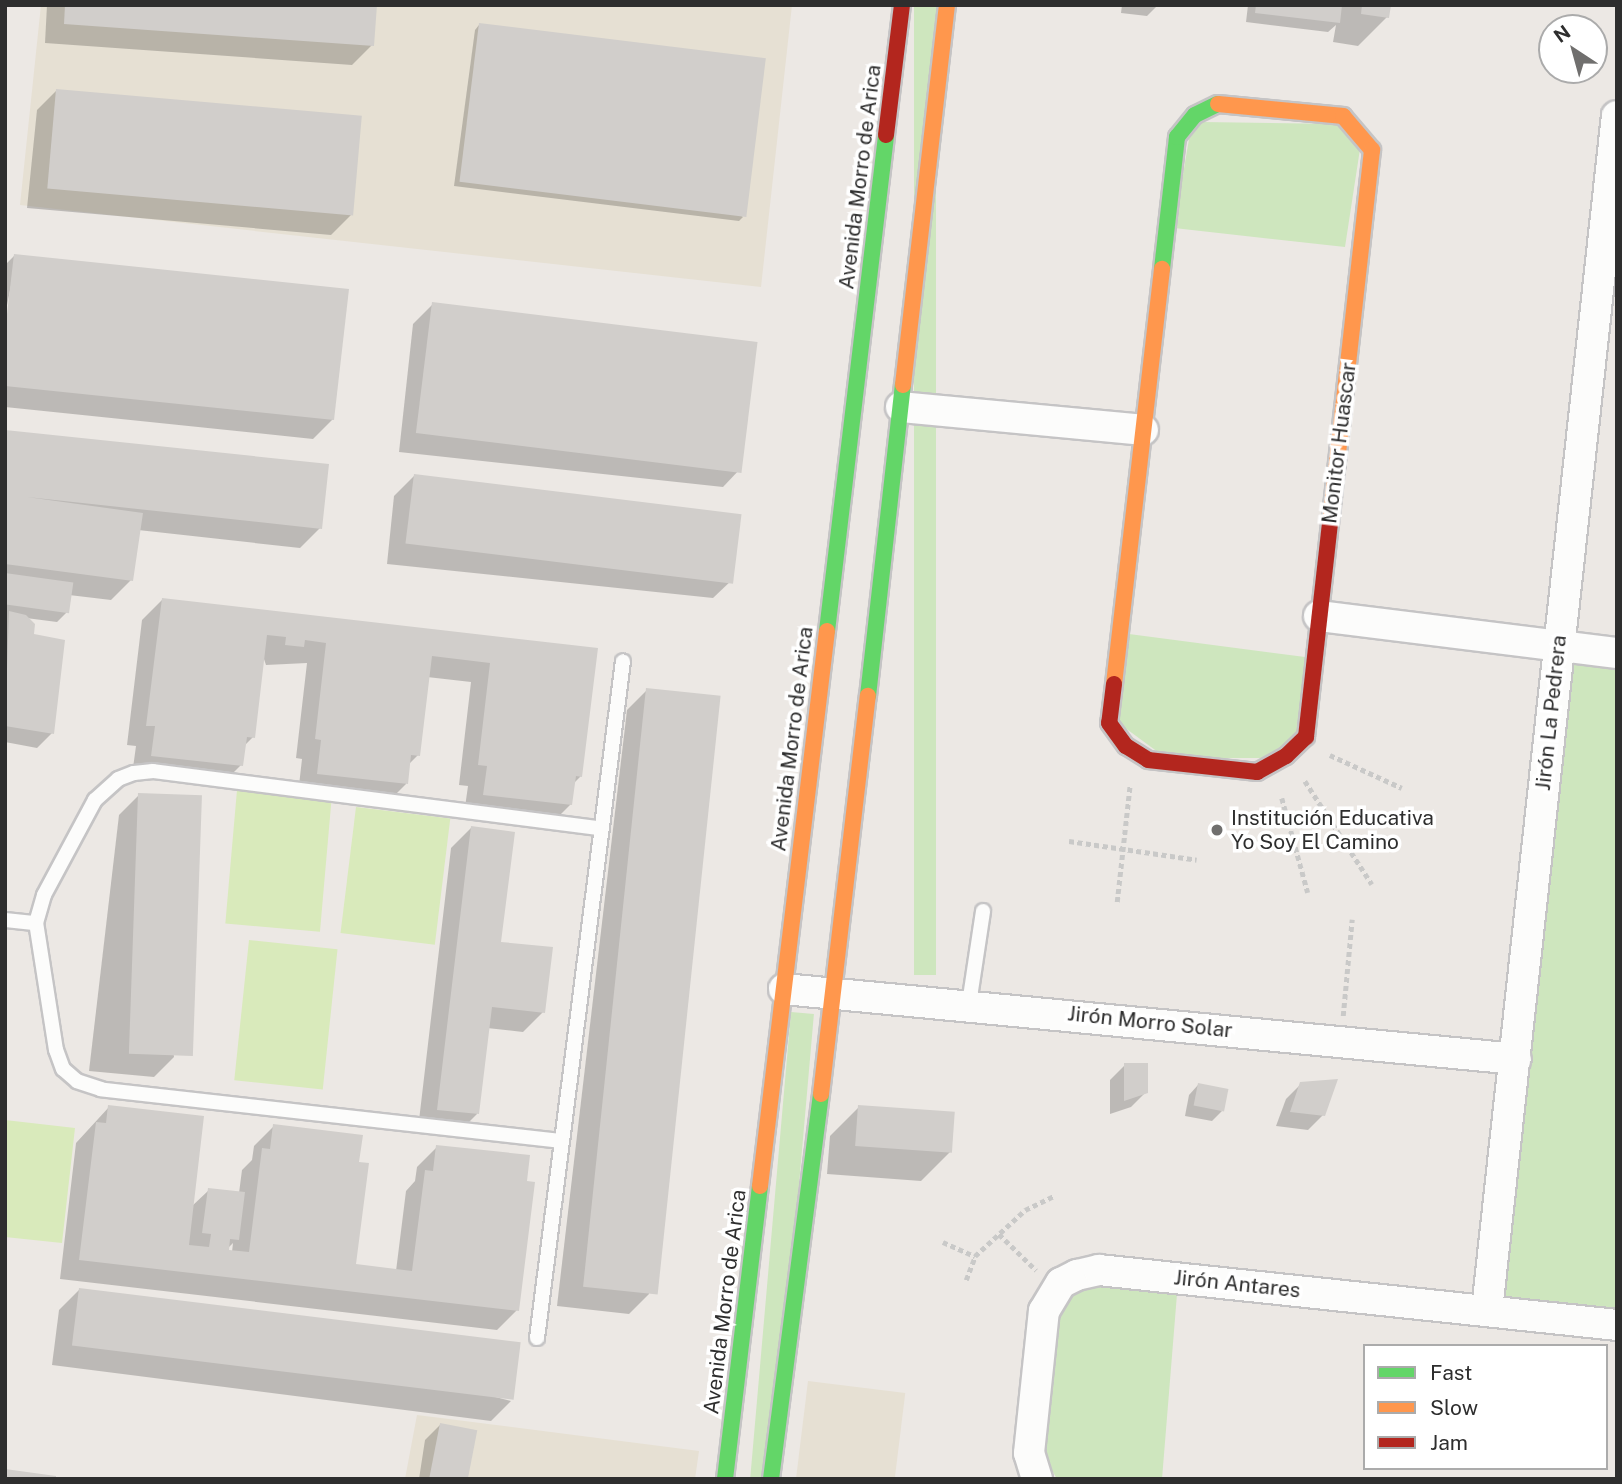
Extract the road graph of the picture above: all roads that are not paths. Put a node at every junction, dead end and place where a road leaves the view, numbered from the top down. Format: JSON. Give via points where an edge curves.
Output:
{"nodes":[{"id":1,"x":902,"y":5,"type":"edge"},
{"id":2,"x":947,"y":5,"type":"edge"},
{"id":3,"x":1617,"y":116,"type":"edge"},
{"id":4,"x":901,"y":407,"type":"junction"},
{"id":5,"x":1143,"y":430,"type":"junction"},
{"id":6,"x":1319,"y":616,"type":"junction"},
{"id":7,"x":1558,"y":647,"type":"junction"},
{"id":8,"x":1617,"y":653,"type":"edge"},
{"id":9,"x":623,"y":661,"type":"dead end"},
{"id":10,"x":601,"y":828,"type":"junction"},
{"id":11,"x":983,"y":911,"type":"dead end"},
{"id":12,"x":5,"y":920,"type":"edge"},
{"id":13,"x":36,"y":923,"type":"junction"},
{"id":14,"x":783,"y":989,"type":"junction"},
{"id":15,"x":834,"y":991,"type":"junction"},
{"id":16,"x":969,"y":1004,"type":"junction"},
{"id":17,"x":1516,"y":1059,"type":"junction"},
{"id":18,"x":561,"y":1141,"type":"junction"},
{"id":19,"x":1487,"y":1310,"type":"junction"},
{"id":20,"x":1617,"y":1325,"type":"edge"},
{"id":21,"x":537,"y":1338,"type":"dead end"},
{"id":22,"x":724,"y":1479,"type":"edge"},
{"id":23,"x":771,"y":1479,"type":"edge"},
{"id":24,"x":1037,"y":1479,"type":"edge"}],
"edges":[{"from":1,"to":14,"type":"main road","name":"Avenida Morro de Arica"},
{"from":2,"to":4,"type":"main road"},
{"from":3,"to":7,"type":"street","name":"Jirón La Pedrera"},
{"from":4,"to":5,"type":"street"},
{"from":4,"to":15,"type":"main road"},
{"from":5,"to":6,"type":"main road","name":"Monitor Huascar","via":[[1109,723],[1126,746],[1148,760],[1257,772],[1286,756],[1306,737]]},
{"from":5,"to":6,"type":"main road","name":"Monitor Huascar","via":[[1177,137],[1195,115],[1218,104],[1343,116],[1372,150]]},
{"from":6,"to":7,"type":"street"},
{"from":7,"to":8,"type":"street"},
{"from":7,"to":17,"type":"street","name":"Jirón La Pedrera"},
{"from":9,"to":10,"type":"lane"},
{"from":10,"to":13,"type":"lane","via":[[153,771],[134,773],[118,779],[95,800],[44,895]]},
{"from":10,"to":18,"type":"lane"},
{"from":11,"to":16,"type":"lane"},
{"from":12,"to":13,"type":"lane"},
{"from":13,"to":18,"type":"lane","via":[[56,1051],[63,1069],[77,1081],[100,1088]]},
{"from":14,"to":15,"type":"street","name":"Jirón Morro Solar"},
{"from":14,"to":22,"type":"main road","name":"Avenida Morro de Arica"},
{"from":15,"to":16,"type":"street","name":"Jirón Morro Solar"},
{"from":15,"to":23,"type":"main road"},
{"from":16,"to":17,"type":"street","name":"Jirón Morro Solar"},
{"from":17,"to":19,"type":"street","name":"Jirón La Pedrera"},
{"from":18,"to":21,"type":"lane"},
{"from":19,"to":20,"type":"street","name":"Jirón Antares"},
{"from":19,"to":24,"type":"street","name":"Jirón Antares","via":[[1099,1270],[1077,1275],[1054,1291],[1044,1311],[1029,1453]]}]}
